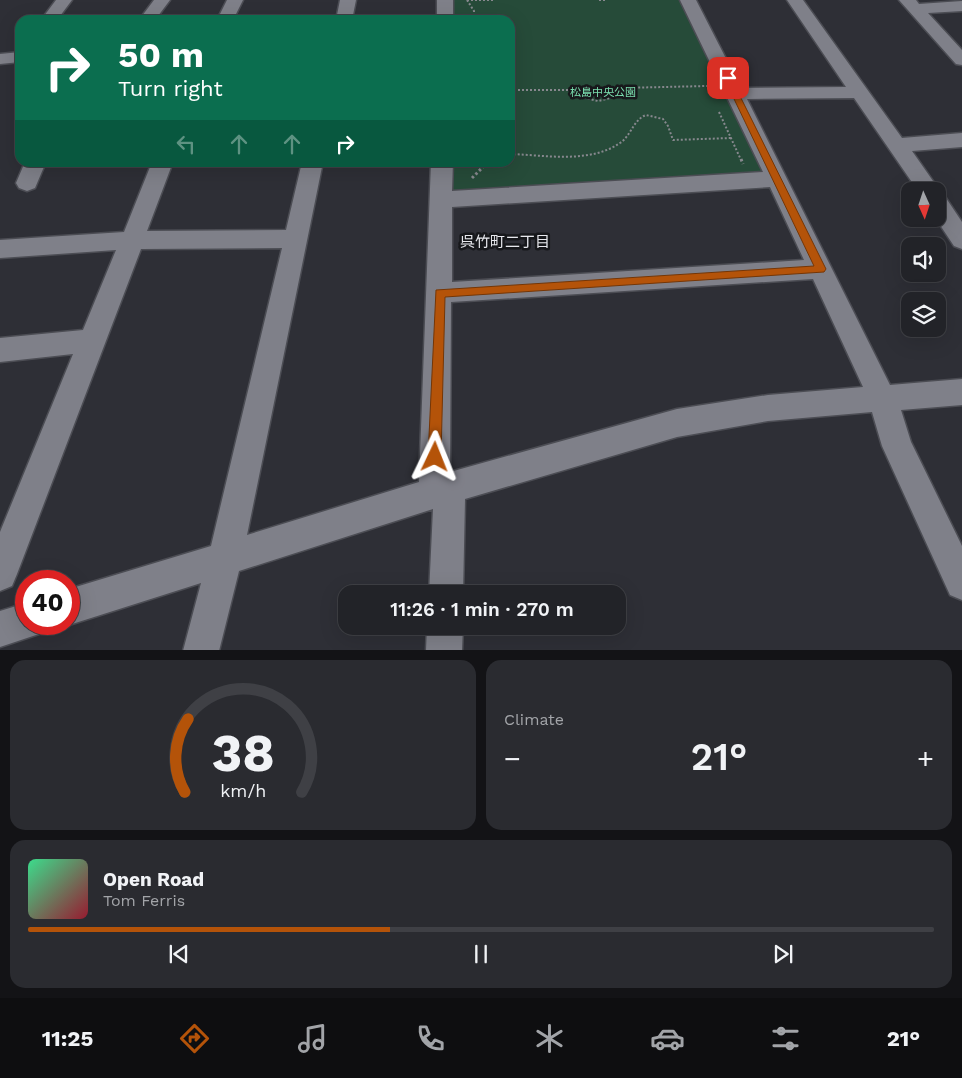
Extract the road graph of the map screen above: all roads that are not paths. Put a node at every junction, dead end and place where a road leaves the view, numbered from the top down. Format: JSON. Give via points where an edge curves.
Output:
{"nodes":[{"id":1,"x":64,"y":0,"type":"edge"},
{"id":2,"x":162,"y":0,"type":"edge"},
{"id":3,"x":235,"y":0,"type":"edge"},
{"id":4,"x":348,"y":0,"type":"edge"},
{"id":5,"x":445,"y":0,"type":"edge"},
{"id":6,"x":688,"y":0,"type":"edge"},
{"id":7,"x":795,"y":0,"type":"edge"},
{"id":8,"x":911,"y":5,"type":"edge"},
{"id":9,"x":962,"y":6,"type":"edge"},
{"id":10,"x":54,"y":15,"type":"edge"},
{"id":11,"x":151,"y":15,"type":"edge"},
{"id":12,"x":228,"y":15,"type":"edge"},
{"id":13,"x":345,"y":15,"type":"edge"},
{"id":14,"x":445,"y":15,"type":"edge"},
{"id":15,"x":15,"y":58,"type":"edge"},
{"id":16,"x":0,"y":59,"type":"edge"},
{"id":17,"x":962,"y":60,"type":"edge"},
{"id":18,"x":861,"y":92,"type":"junction"},
{"id":19,"x":736,"y":94,"type":"junction"},
{"id":20,"x":962,"y":140,"type":"edge"},
{"id":21,"x":897,"y":145,"type":"junction"},
{"id":22,"x":34,"y":167,"type":"edge"},
{"id":23,"x":161,"y":167,"type":"edge"},
{"id":24,"x":312,"y":167,"type":"edge"},
{"id":25,"x":442,"y":167,"type":"edge"},
{"id":26,"x":777,"y":179,"type":"junction"},
{"id":27,"x":923,"y":182,"type":"edge"},
{"id":28,"x":27,"y":183,"type":"dead end"},
{"id":29,"x":441,"y":200,"type":"junction"},
{"id":30,"x":946,"y":216,"type":"edge"},
{"id":31,"x":296,"y":239,"type":"junction"},
{"id":32,"x":131,"y":240,"type":"junction"},
{"id":33,"x":962,"y":240,"type":"edge"},
{"id":34,"x":0,"y":249,"type":"edge"},
{"id":35,"x":821,"y":269,"type":"junction"},
{"id":36,"x":440,"y":293,"type":"junction"},
{"id":37,"x":93,"y":341,"type":"junction"},
{"id":38,"x":0,"y":350,"type":"edge"},
{"id":39,"x":962,"y":392,"type":"edge"},
{"id":40,"x":883,"y":400,"type":"junction"},
{"id":41,"x":442,"y":491,"type":"junction"},
{"id":42,"x":225,"y":558,"type":"junction"},
{"id":43,"x":0,"y":574,"type":"edge"},
{"id":44,"x":962,"y":582,"type":"edge"},
{"id":45,"x":446,"y":585,"type":"edge"},
{"id":46,"x":80,"y":604,"type":"edge"},
{"id":47,"x":15,"y":624,"type":"edge"},
{"id":48,"x":0,"y":629,"type":"edge"},
{"id":49,"x":445,"y":635,"type":"edge"},
{"id":50,"x":201,"y":650,"type":"edge"},
{"id":51,"x":444,"y":650,"type":"edge"}],
"edges":[{"from":1,"to":10,"type":"street"},
{"from":2,"to":11,"type":"street"},
{"from":3,"to":12,"type":"street"},
{"from":4,"to":13,"type":"street"},
{"from":5,"to":14,"type":"street"},
{"from":6,"to":19,"type":"street"},
{"from":7,"to":18,"type":"street"},
{"from":8,"to":9,"type":"street"},
{"from":8,"to":17,"type":"street"},
{"from":15,"to":16,"type":"street"},
{"from":18,"to":19,"type":"street"},
{"from":18,"to":21,"type":"street"},
{"from":19,"to":26,"type":"street"},
{"from":20,"to":21,"type":"street"},
{"from":21,"to":27,"type":"street"},
{"from":22,"to":28,"type":"street"},
{"from":23,"to":32,"type":"street"},
{"from":24,"to":31,"type":"street"},
{"from":25,"to":29,"type":"street"},
{"from":26,"to":29,"type":"street"},
{"from":26,"to":35,"type":"street"},
{"from":29,"to":36,"type":"street"},
{"from":30,"to":33,"type":"street"},
{"from":31,"to":32,"type":"street"},
{"from":31,"to":42,"type":"street"},
{"from":32,"to":34,"type":"street"},
{"from":32,"to":37,"type":"street"},
{"from":35,"to":36,"type":"street"},
{"from":35,"to":40,"type":"street"},
{"from":36,"to":41,"type":"street"},
{"from":37,"to":38,"type":"street"},
{"from":37,"to":43,"type":"street"},
{"from":39,"to":40,"type":"street"},
{"from":40,"to":41,"type":"street","via":[[768,408],[677,423]]},
{"from":40,"to":44,"type":"street","via":[[897,446]]},
{"from":41,"to":42,"type":"street"},
{"from":41,"to":45,"type":"street"},
{"from":42,"to":46,"type":"street"},
{"from":42,"to":50,"type":"street"},
{"from":47,"to":48,"type":"street"},
{"from":49,"to":51,"type":"street"}]}
